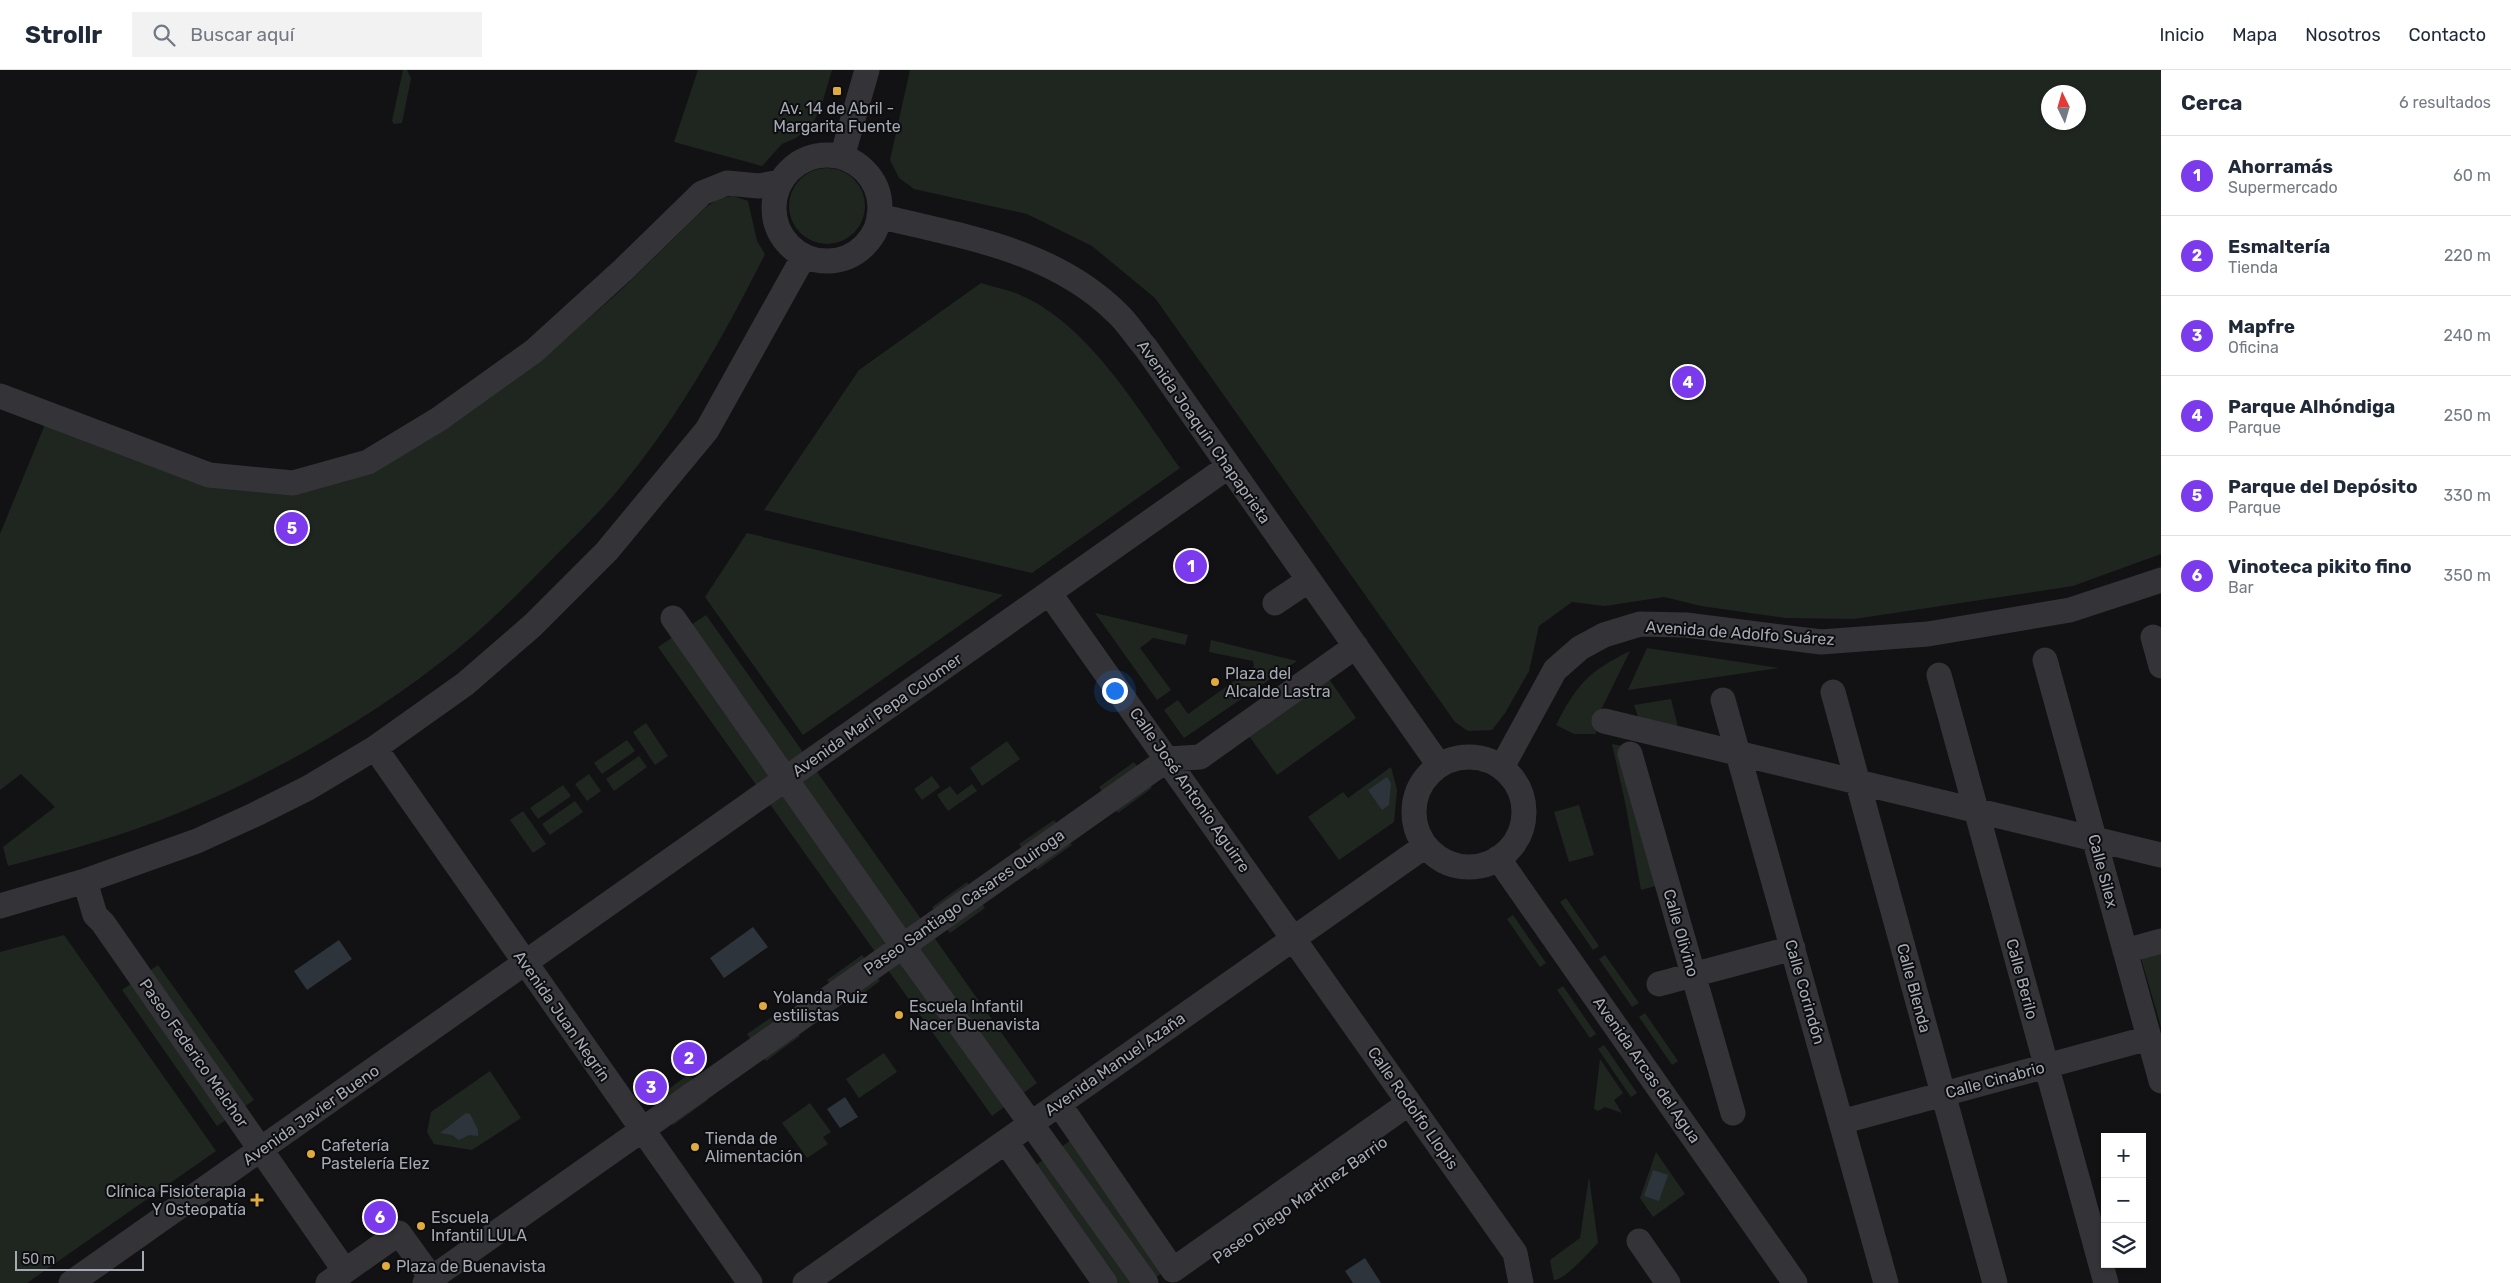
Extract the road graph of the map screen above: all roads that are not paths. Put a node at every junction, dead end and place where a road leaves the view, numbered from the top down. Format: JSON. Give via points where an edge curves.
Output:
{"nodes":[{"id":1,"x":867,"y":70,"type":"edge"},
{"id":2,"x":842,"y":156,"type":"junction"},
{"id":3,"x":780,"y":182,"type":"junction"},
{"id":4,"x":879,"y":216,"type":"junction"},
{"id":5,"x":804,"y":256,"type":"junction"},
{"id":6,"x":0,"y":396,"type":"edge"},
{"id":7,"x":1229,"y":466,"type":"junction"},
{"id":8,"x":1309,"y":580,"type":"junction"},
{"id":9,"x":2161,"y":580,"type":"edge"},
{"id":10,"x":1050,"y":594,"type":"junction"},
{"id":11,"x":1276,"y":603,"type":"dead end"},
{"id":12,"x":673,"y":618,"type":"dead end"},
{"id":13,"x":2153,"y":637,"type":"dead end"},
{"id":14,"x":1356,"y":646,"type":"junction"},
{"id":15,"x":2045,"y":660,"type":"dead end"},
{"id":16,"x":2161,"y":666,"type":"edge"},
{"id":17,"x":1939,"y":676,"type":"dead end"},
{"id":18,"x":1833,"y":692,"type":"dead end"},
{"id":19,"x":1723,"y":700,"type":"dead end"},
{"id":20,"x":1604,"y":721,"type":"dead end"},
{"id":21,"x":375,"y":748,"type":"junction"},
{"id":22,"x":1738,"y":753,"type":"junction"},
{"id":23,"x":1630,"y":754,"type":"dead end"},
{"id":24,"x":1168,"y":759,"type":"junction"},
{"id":25,"x":1439,"y":765,"type":"junction"},
{"id":26,"x":1502,"y":767,"type":"junction"},
{"id":27,"x":787,"y":778,"type":"junction"},
{"id":28,"x":1857,"y":782,"type":"junction"},
{"id":29,"x":1976,"y":810,"type":"junction"},
{"id":30,"x":2094,"y":839,"type":"junction"},
{"id":31,"x":1425,"y":846,"type":"junction"},
{"id":32,"x":2161,"y":855,"type":"edge"},
{"id":33,"x":1498,"y":858,"type":"junction"},
{"id":34,"x":85,"y":881,"type":"junction"},
{"id":35,"x":0,"y":906,"type":"edge"},
{"id":36,"x":1294,"y":938,"type":"junction"},
{"id":37,"x":2161,"y":941,"type":"edge"},
{"id":38,"x":902,"y":945,"type":"junction"},
{"id":39,"x":1793,"y":948,"type":"junction"},
{"id":40,"x":2125,"y":951,"type":"junction"},
{"id":41,"x":526,"y":963,"type":"junction"},
{"id":42,"x":1693,"y":974,"type":"junction"},
{"id":43,"x":1659,"y":984,"type":"dead end"},
{"id":44,"x":2149,"y":1038,"type":"junction"},
{"id":45,"x":2046,"y":1066,"type":"junction"},
{"id":46,"x":2161,"y":1081,"type":"edge"},
{"id":47,"x":1943,"y":1094,"type":"junction"},
{"id":48,"x":1059,"y":1104,"type":"junction"},
{"id":49,"x":1413,"y":1110,"type":"junction"},
{"id":50,"x":1733,"y":1113,"type":"dead end"},
{"id":51,"x":1841,"y":1122,"type":"junction"},
{"id":52,"x":1032,"y":1123,"type":"junction"},
{"id":53,"x":642,"y":1130,"type":"junction"},
{"id":54,"x":1006,"y":1142,"type":"junction"},
{"id":55,"x":261,"y":1150,"type":"junction"},
{"id":56,"x":1639,"y":1241,"type":"dead end"},
{"id":57,"x":337,"y":1277,"type":"edge"},
{"id":58,"x":430,"y":1281,"type":"edge"},
{"id":59,"x":1521,"y":1282,"type":"edge"},
{"id":60,"x":71,"y":1283,"type":"edge"},
{"id":61,"x":750,"y":1283,"type":"edge"},
{"id":62,"x":805,"y":1283,"type":"edge"},
{"id":63,"x":1105,"y":1283,"type":"edge"},
{"id":64,"x":1146,"y":1283,"type":"edge"},
{"id":65,"x":1183,"y":1283,"type":"edge"},
{"id":66,"x":1668,"y":1283,"type":"edge"},
{"id":67,"x":1795,"y":1283,"type":"edge"},
{"id":68,"x":1886,"y":1283,"type":"edge"},
{"id":69,"x":1995,"y":1283,"type":"edge"},
{"id":70,"x":2106,"y":1283,"type":"edge"}],
"edges":[{"from":1,"to":2,"type":"street"},
{"from":2,"to":3,"type":"street","via":[[824,154],[807,158],[792,167]]},
{"from":2,"to":4,"type":"street","via":[[856,163],[872,180],[880,201]]},
{"from":3,"to":5,"type":"street","via":[[774,197],[774,215],[779,231],[789,246]]},
{"from":3,"to":6,"type":"street","via":[[759,186],[727,184],[702,193],[534,351],[439,419],[368,462],[293,483],[209,475]]},
{"from":4,"to":5,"type":"street","via":[[865,245],[852,255],[836,260]]},
{"from":4,"to":7,"type":"street","name":"Avenida Joaquín Chapaprieta","via":[[1036,258],[1074,279],[1117,313],[1146,348]]},
{"from":5,"to":21,"type":"street","via":[[707,430],[613,544],[533,625],[465,684]]},
{"from":7,"to":8,"type":"street","name":"Avenida Joaquín Chapaprieta"},
{"from":7,"to":10,"type":"street","name":"Avenida Mari Pepa Colomer"},
{"from":8,"to":11,"type":"street"},
{"from":8,"to":14,"type":"street","name":"Avenida Joaquín Chapaprieta"},
{"from":9,"to":26,"type":"street","name":"Avenida de Adolfo Suárez","via":[[2070,610],[1928,634],[1821,642],[1686,625],[1640,624],[1596,639],[1555,670]]},
{"from":10,"to":24,"type":"street","name":"Calle José Antonio Aguirre"},
{"from":10,"to":27,"type":"street","name":"Avenida Mari Pepa Colomer"},
{"from":12,"to":27,"type":"street"},
{"from":13,"to":16,"type":"street"},
{"from":14,"to":24,"type":"street","via":[[1200,757]]},
{"from":14,"to":25,"type":"street","name":"Avenida Joaquín Chapaprieta"},
{"from":15,"to":30,"type":"street","name":"Calle Silex"},
{"from":17,"to":29,"type":"street","name":"Calle Berilo"},
{"from":18,"to":28,"type":"street","name":"Calle Blenda"},
{"from":19,"to":22,"type":"street","name":"Calle Corindón"},
{"from":20,"to":22,"type":"street"},
{"from":21,"to":34,"type":"street","via":[[256,814],[197,841]]},
{"from":21,"to":41,"type":"street","name":"Avenida Juan Negrín"},
{"from":22,"to":28,"type":"street"},
{"from":22,"to":39,"type":"street","name":"Calle Corindón"},
{"from":23,"to":42,"type":"street","name":"Calle Olivino"},
{"from":24,"to":36,"type":"street","name":"Calle José Antonio Aguirre"},
{"from":24,"to":38,"type":"street","name":"Paseo Santiago Casares Quiroga"},
{"from":25,"to":26,"type":"street","via":[[1470,757],[1487,759]]},
{"from":25,"to":31,"type":"street","via":[[1424,780],[1416,796],[1414,814]]},
{"from":26,"to":33,"type":"street","via":[[1522,796],[1524,814],[1521,831],[1512,846]]},
{"from":27,"to":38,"type":"street"},
{"from":27,"to":41,"type":"street","name":"Avenida Mari Pepa Colomer"},
{"from":28,"to":29,"type":"street"},
{"from":28,"to":47,"type":"street","name":"Calle Blenda"},
{"from":29,"to":30,"type":"street"},
{"from":29,"to":45,"type":"street","name":"Calle Berilo"},
{"from":30,"to":32,"type":"street"},
{"from":30,"to":40,"type":"street","name":"Calle Silex"},
{"from":31,"to":33,"type":"street","via":[[1452,864],[1484,864]]},
{"from":31,"to":36,"type":"street","name":"Avenida Manuel Azaña"},
{"from":33,"to":67,"type":"street","name":"Avenida Arcas del Agua"},
{"from":34,"to":35,"type":"street"},
{"from":34,"to":55,"type":"street","name":"Paseo Federico Melchor","via":[[95,915],[104,923]]},
{"from":36,"to":48,"type":"street","name":"Avenida Manuel Azaña"},
{"from":36,"to":49,"type":"street","name":"Calle Rodolfo Llopis"},
{"from":37,"to":40,"type":"street"},
{"from":38,"to":52,"type":"street"},
{"from":38,"to":53,"type":"street","name":"Paseo Santiago Casares Quiroga"},
{"from":39,"to":42,"type":"street"},
{"from":39,"to":51,"type":"street","name":"Calle Corindón"},
{"from":40,"to":44,"type":"street","name":"Calle Silex"},
{"from":41,"to":53,"type":"street","name":"Avenida Juan Negrín"},
{"from":41,"to":55,"type":"street","name":"Avenida Javier Bueno"},
{"from":42,"to":43,"type":"street"},
{"from":42,"to":50,"type":"street","name":"Calle Olivino"},
{"from":44,"to":45,"type":"street","name":"Calle Cinabrio"},
{"from":44,"to":46,"type":"street","name":"Calle Silex"},
{"from":45,"to":47,"type":"street","name":"Calle Cinabrio"},
{"from":45,"to":70,"type":"street","name":"Calle Berilo"},
{"from":47,"to":51,"type":"street","name":"Calle Cinabrio"},
{"from":47,"to":69,"type":"street","name":"Calle Blenda"},
{"from":48,"to":49,"type":"street","via":[[1173,1270]]},
{"from":48,"to":52,"type":"street","name":"Avenida Manuel Azaña"},
{"from":49,"to":59,"type":"street","name":"Calle Rodolfo Llopis","via":[[1515,1253]]},
{"from":49,"to":65,"type":"street","name":"Paseo Diego Martínez Barrio"},
{"from":51,"to":68,"type":"street","name":"Calle Corindón"},
{"from":52,"to":54,"type":"street","name":"Avenida Manuel Azaña"},
{"from":52,"to":64,"type":"street"},
{"from":53,"to":58,"type":"street","name":"Paseo Santiago Casares Quiroga"},
{"from":53,"to":61,"type":"street","name":"Avenida Juan Negrín"},
{"from":54,"to":62,"type":"street","name":"Avenida Manuel Azaña"},
{"from":54,"to":63,"type":"street"},
{"from":55,"to":57,"type":"street","name":"Paseo Federico Melchor"},
{"from":55,"to":60,"type":"street","name":"Avenida Javier Bueno"},
{"from":56,"to":66,"type":"street"},
{"from":57,"to":58,"type":"street","via":[[398,1233]]}]}
